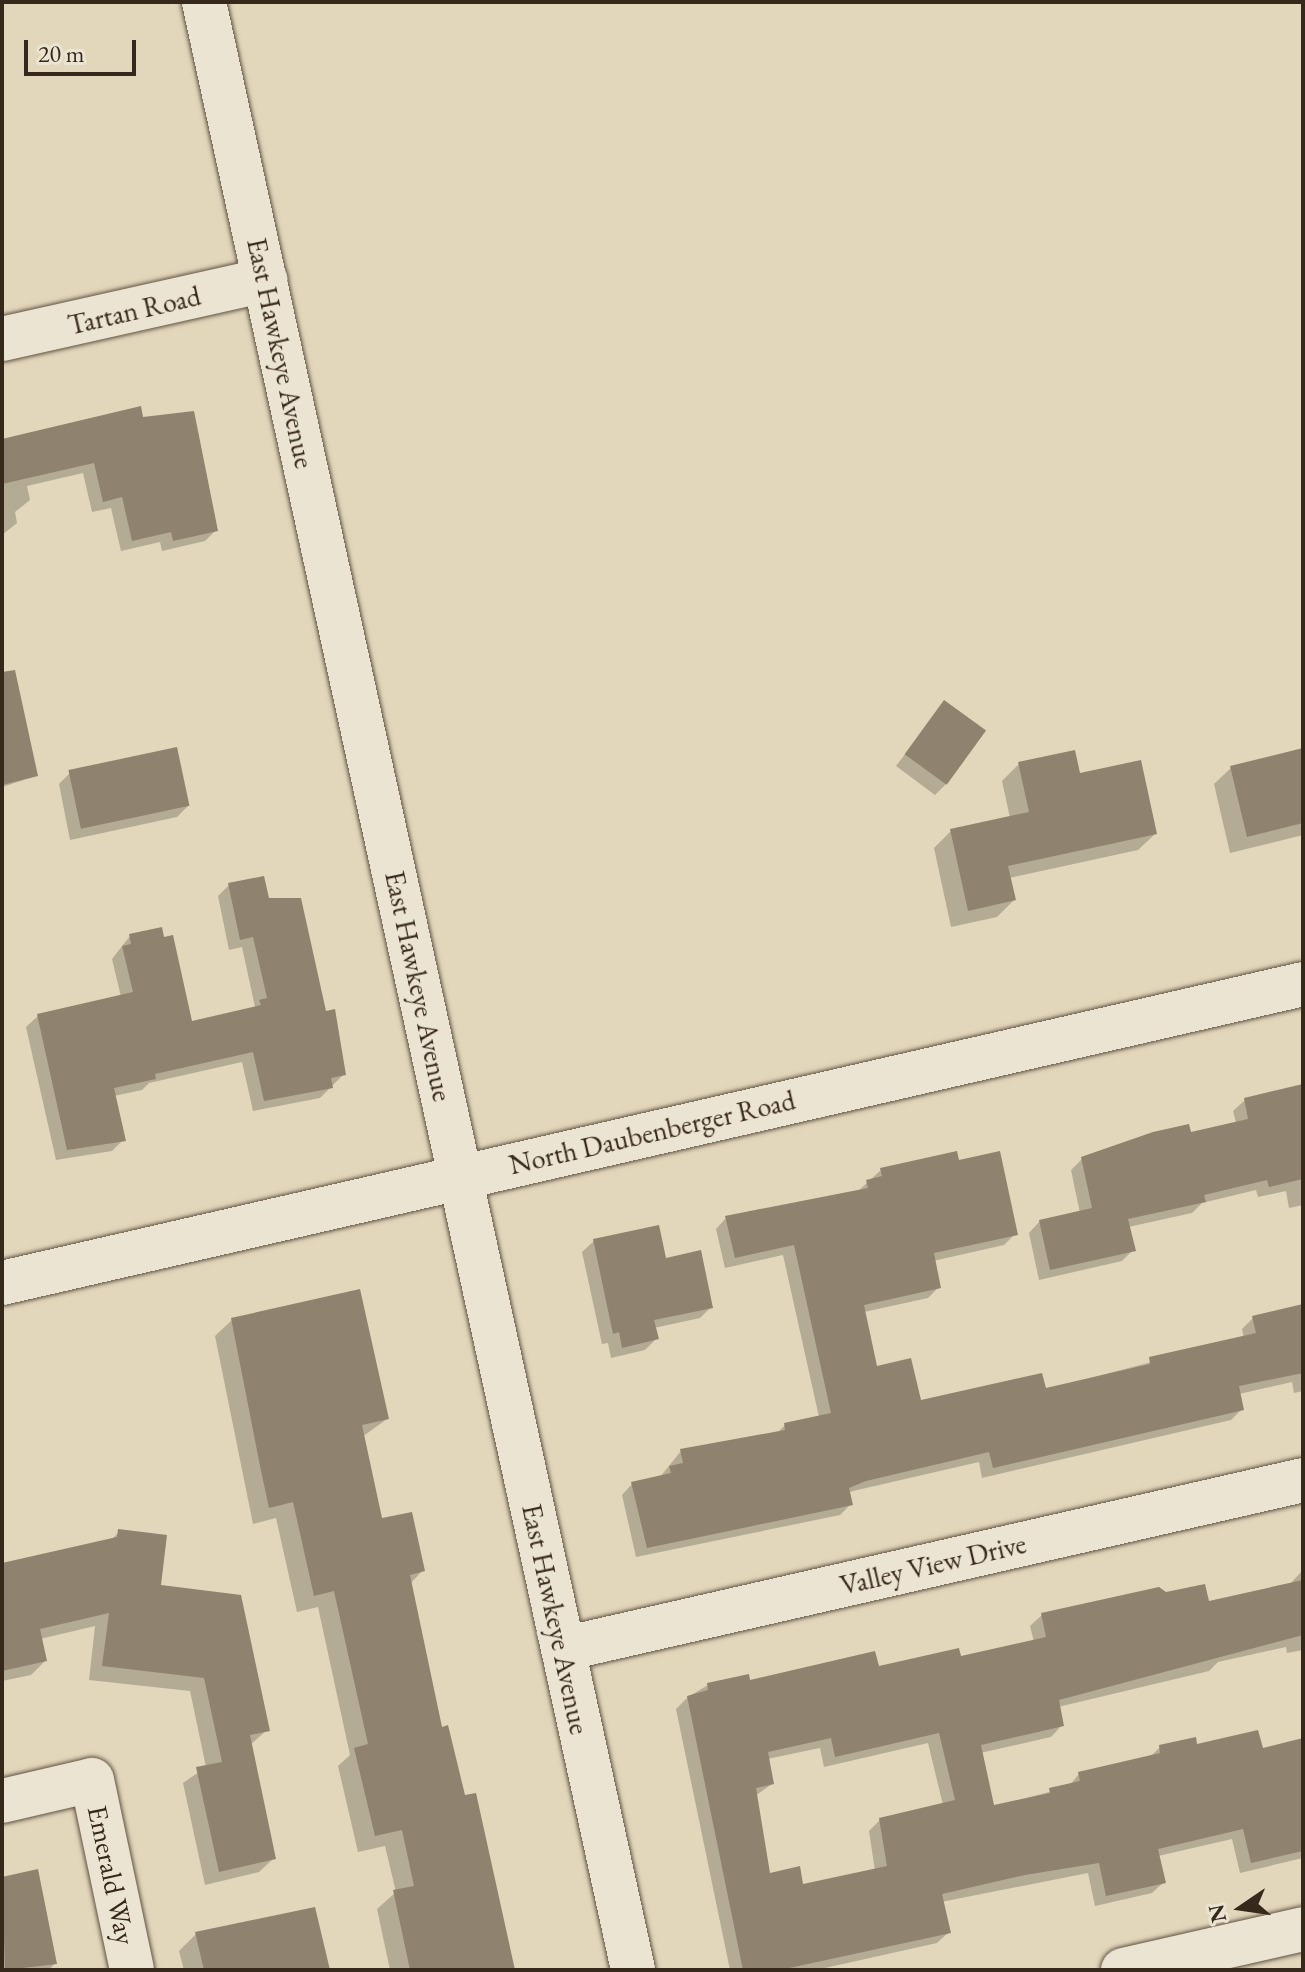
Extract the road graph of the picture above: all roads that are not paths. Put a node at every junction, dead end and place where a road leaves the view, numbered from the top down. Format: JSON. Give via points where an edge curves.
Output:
{"nodes":[{"id":1,"x":204,"y":2,"type":"edge"},
{"id":2,"x":265,"y":280,"type":"junction"},
{"id":3,"x":2,"y":339,"type":"edge"},
{"id":4,"x":1303,"y":984,"type":"edge"},
{"id":5,"x":460,"y":1176,"type":"junction"},
{"id":6,"x":2,"y":1283,"type":"edge"},
{"id":7,"x":1303,"y":1480,"type":"edge"},
{"id":8,"x":563,"y":1649,"type":"junction"},
{"id":9,"x":2,"y":1801,"type":"edge"},
{"id":10,"x":1303,"y":1929,"type":"edge"},
{"id":11,"x":132,"y":1970,"type":"edge"},
{"id":12,"x":633,"y":1970,"type":"edge"},
{"id":13,"x":1123,"y":1970,"type":"edge"}],
"edges":[{"from":1,"to":2,"type":"street","name":"East Hawkeye Avenue"},
{"from":2,"to":3,"type":"street","name":"Tartan Road"},
{"from":2,"to":5,"type":"street","name":"East Hawkeye Avenue"},
{"from":4,"to":5,"type":"street","name":"North Daubenberger Road"},
{"from":5,"to":6,"type":"street","name":"North Daubenberger Road"},
{"from":5,"to":8,"type":"street","name":"East Hawkeye Avenue"},
{"from":7,"to":8,"type":"street","name":"Valley View Drive"},
{"from":8,"to":12,"type":"street","name":"East Hawkeye Avenue"},
{"from":9,"to":11,"type":"street","name":"Emerald Way","via":[[92,1780]]},
{"from":10,"to":13,"type":"street"}]}
